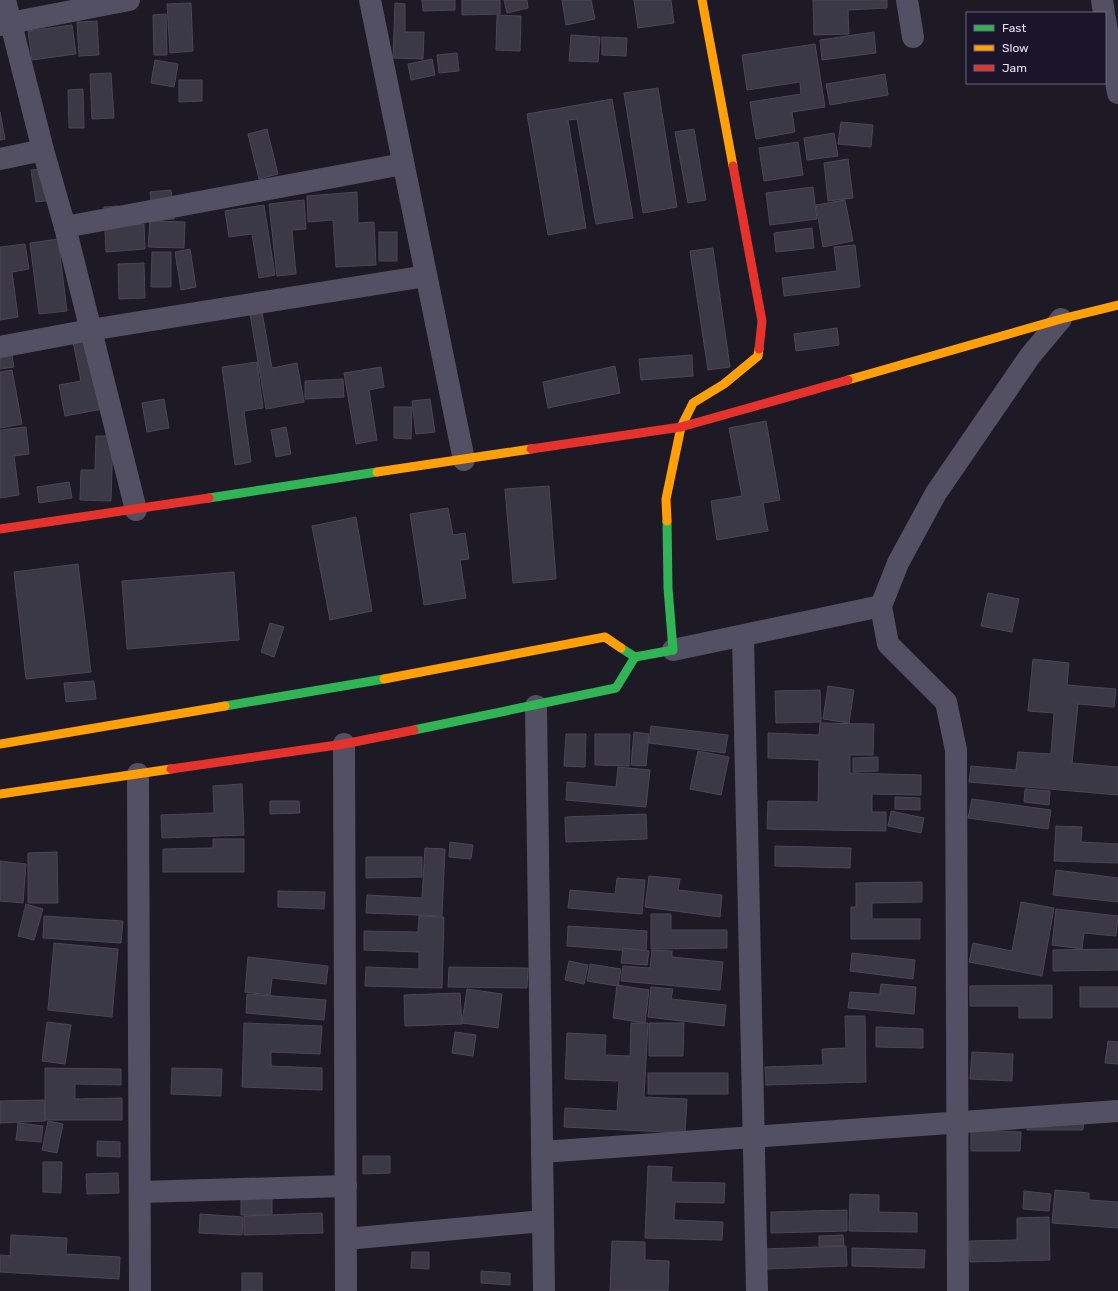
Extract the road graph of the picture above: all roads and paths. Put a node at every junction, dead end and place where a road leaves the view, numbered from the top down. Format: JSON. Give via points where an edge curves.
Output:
{"nodes":[{"id":1,"x":5,"y":0,"type":"edge"},
{"id":2,"x":129,"y":0,"type":"edge"},
{"id":3,"x":370,"y":0,"type":"edge"},
{"id":4,"x":702,"y":0,"type":"edge"},
{"id":5,"x":907,"y":0,"type":"edge"},
{"id":6,"x":1102,"y":0,"type":"edge"},
{"id":7,"x":1104,"y":12,"type":"edge"},
{"id":8,"x":5,"y":24,"type":"edge"},
{"id":9,"x":1106,"y":25,"type":"edge"},
{"id":10,"x":913,"y":37,"type":"dead end"},
{"id":11,"x":1118,"y":94,"type":"edge"},
{"id":12,"x":43,"y":150,"type":"junction"},
{"id":13,"x":0,"y":159,"type":"edge"},
{"id":14,"x":403,"y":164,"type":"junction"},
{"id":15,"x":65,"y":227,"type":"junction"},
{"id":16,"x":426,"y":276,"type":"junction"},
{"id":17,"x":1118,"y":305,"type":"edge"},
{"id":18,"x":1061,"y":319,"type":"junction"},
{"id":19,"x":90,"y":330,"type":"junction"},
{"id":20,"x":0,"y":347,"type":"edge"},
{"id":21,"x":681,"y":427,"type":"junction"},
{"id":22,"x":464,"y":460,"type":"junction"},
{"id":23,"x":136,"y":510,"type":"junction"},
{"id":24,"x":0,"y":529,"type":"edge"},
{"id":25,"x":881,"y":606,"type":"junction"},
{"id":26,"x":743,"y":636,"type":"junction"},
{"id":27,"x":673,"y":650,"type":"junction"},
{"id":28,"x":636,"y":657,"type":"junction"},
{"id":29,"x":536,"y":706,"type":"junction"},
{"id":30,"x":0,"y":744,"type":"edge"},
{"id":31,"x":344,"y":744,"type":"junction"},
{"id":32,"x":138,"y":774,"type":"junction"},
{"id":33,"x":0,"y":794,"type":"edge"},
{"id":34,"x":1118,"y":1111,"type":"edge"},
{"id":35,"x":958,"y":1123,"type":"junction"},
{"id":36,"x":754,"y":1137,"type":"junction"},
{"id":37,"x":542,"y":1152,"type":"junction"},
{"id":38,"x":346,"y":1186,"type":"junction"},
{"id":39,"x":140,"y":1192,"type":"junction"},
{"id":40,"x":543,"y":1221,"type":"junction"},
{"id":41,"x":346,"y":1239,"type":"junction"},
{"id":42,"x":140,"y":1291,"type":"edge"},
{"id":43,"x":346,"y":1291,"type":"edge"},
{"id":44,"x":544,"y":1291,"type":"edge"},
{"id":45,"x":757,"y":1291,"type":"edge"},
{"id":46,"x":958,"y":1291,"type":"edge"}],
"edges":[{"from":1,"to":8,"type":"street"},
{"from":2,"to":8,"type":"street"},
{"from":3,"to":14,"type":"street"},
{"from":4,"to":21,"type":"street","via":[[762,320],[758,356],[724,384],[694,402]]},
{"from":5,"to":10,"type":"street"},
{"from":6,"to":7,"type":"street"},
{"from":8,"to":12,"type":"street"},
{"from":9,"to":11,"type":"street"},
{"from":12,"to":13,"type":"street"},
{"from":12,"to":15,"type":"street"},
{"from":14,"to":15,"type":"street"},
{"from":14,"to":16,"type":"street"},
{"from":15,"to":19,"type":"street"},
{"from":16,"to":19,"type":"street"},
{"from":16,"to":22,"type":"street"},
{"from":17,"to":18,"type":"street"},
{"from":18,"to":21,"type":"street"},
{"from":18,"to":25,"type":"street","via":[[1030,356],[936,493],[898,563]]},
{"from":19,"to":20,"type":"street"},
{"from":19,"to":23,"type":"street"},
{"from":21,"to":22,"type":"street"},
{"from":21,"to":27,"type":"street","via":[[666,499],[668,588]]},
{"from":22,"to":23,"type":"street"},
{"from":23,"to":24,"type":"street"},
{"from":25,"to":26,"type":"street"},
{"from":25,"to":35,"type":"street","via":[[888,644],[946,702],[956,750]]},
{"from":26,"to":27,"type":"street"},
{"from":26,"to":36,"type":"street"},
{"from":27,"to":28,"type":"street"},
{"from":28,"to":29,"type":"street","via":[[616,688]]},
{"from":28,"to":30,"type":"street","via":[[605,637],[340,687]]},
{"from":29,"to":31,"type":"street"},
{"from":29,"to":37,"type":"street"},
{"from":31,"to":32,"type":"street"},
{"from":31,"to":38,"type":"street"},
{"from":32,"to":33,"type":"street"},
{"from":32,"to":39,"type":"street"},
{"from":34,"to":35,"type":"street"},
{"from":35,"to":36,"type":"street"},
{"from":35,"to":46,"type":"street"},
{"from":36,"to":37,"type":"street"},
{"from":36,"to":45,"type":"street"},
{"from":37,"to":40,"type":"street"},
{"from":38,"to":39,"type":"street"},
{"from":38,"to":41,"type":"street"},
{"from":39,"to":42,"type":"street"},
{"from":40,"to":41,"type":"street"},
{"from":40,"to":44,"type":"street"},
{"from":41,"to":43,"type":"street"}]}
